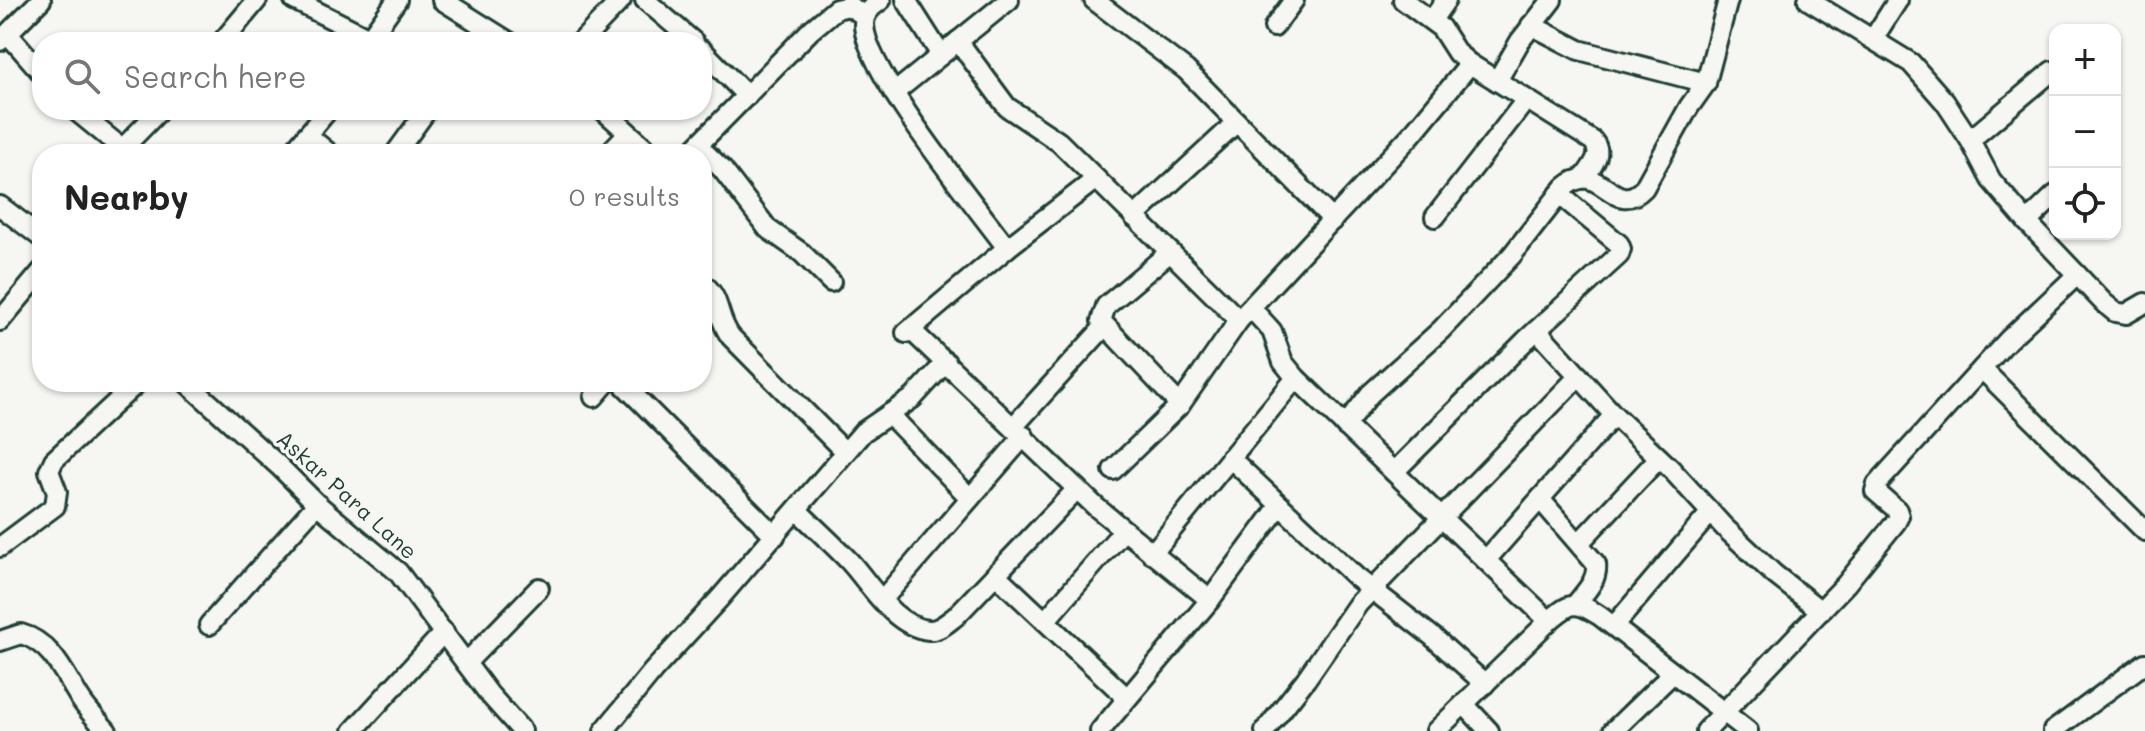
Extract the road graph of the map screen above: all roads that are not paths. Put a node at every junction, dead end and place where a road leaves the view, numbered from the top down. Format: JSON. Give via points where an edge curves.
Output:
{"nodes":[{"id":1,"x":41,"y":0,"type":"edge"},
{"id":2,"x":257,"y":0,"type":"edge"},
{"id":3,"x":294,"y":0,"type":"edge"},
{"id":4,"x":397,"y":0,"type":"edge"},
{"id":5,"x":442,"y":0,"type":"edge"},
{"id":6,"x":621,"y":0,"type":"edge"},
{"id":7,"x":645,"y":0,"type":"edge"},
{"id":8,"x":881,"y":0,"type":"edge"},
{"id":9,"x":906,"y":0,"type":"edge"},
{"id":10,"x":1009,"y":0,"type":"edge"},
{"id":11,"x":1094,"y":0,"type":"edge"},
{"id":12,"x":1294,"y":0,"type":"edge"},
{"id":13,"x":1403,"y":0,"type":"edge"},
{"id":14,"x":1446,"y":0,"type":"edge"},
{"id":15,"x":1552,"y":0,"type":"edge"},
{"id":16,"x":1728,"y":0,"type":"edge"},
{"id":17,"x":1810,"y":0,"type":"edge"},
{"id":18,"x":1898,"y":0,"type":"edge"},
{"id":19,"x":865,"y":16,"type":"junction"},
{"id":20,"x":1432,"y":20,"type":"junction"},
{"id":21,"x":1531,"y":25,"type":"junction"},
{"id":22,"x":1274,"y":27,"type":"dead end"},
{"id":23,"x":230,"y":32,"type":"edge"},
{"id":24,"x":353,"y":32,"type":"edge"},
{"id":25,"x":374,"y":32,"type":"edge"},
{"id":26,"x":478,"y":32,"type":"edge"},
{"id":27,"x":591,"y":32,"type":"edge"},
{"id":28,"x":681,"y":32,"type":"edge"},
{"id":29,"x":4,"y":38,"type":"edge"},
{"id":30,"x":1873,"y":39,"type":"junction"},
{"id":31,"x":958,"y":41,"type":"junction"},
{"id":32,"x":941,"y":55,"type":"junction"},
{"id":33,"x":712,"y":62,"type":"edge"},
{"id":34,"x":32,"y":64,"type":"edge"},
{"id":35,"x":1470,"y":64,"type":"junction"},
{"id":36,"x":2049,"y":74,"type":"edge"},
{"id":37,"x":1497,"y":81,"type":"junction"},
{"id":38,"x":1706,"y":83,"type":"junction"},
{"id":39,"x":894,"y":93,"type":"junction"},
{"id":40,"x":747,"y":96,"type":"junction"},
{"id":41,"x":1526,"y":100,"type":"junction"},
{"id":42,"x":87,"y":120,"type":"edge"},
{"id":43,"x":152,"y":120,"type":"edge"},
{"id":44,"x":320,"y":120,"type":"edge"},
{"id":45,"x":420,"y":120,"type":"edge"},
{"id":46,"x":617,"y":120,"type":"edge"},
{"id":47,"x":1237,"y":122,"type":"junction"},
{"id":48,"x":628,"y":133,"type":"junction"},
{"id":49,"x":307,"y":135,"type":"junction"},
{"id":50,"x":1970,"y":140,"type":"junction"},
{"id":51,"x":116,"y":144,"type":"edge"},
{"id":52,"x":132,"y":144,"type":"edge"},
{"id":53,"x":300,"y":144,"type":"edge"},
{"id":54,"x":318,"y":144,"type":"edge"},
{"id":55,"x":402,"y":144,"type":"edge"},
{"id":56,"x":618,"y":144,"type":"edge"},
{"id":57,"x":641,"y":144,"type":"edge"},
{"id":58,"x":699,"y":144,"type":"edge"},
{"id":59,"x":712,"y":162,"type":"edge"},
{"id":60,"x":1584,"y":178,"type":"junction"},
{"id":61,"x":1096,"y":179,"type":"junction"},
{"id":62,"x":1559,"y":194,"type":"junction"},
{"id":63,"x":2049,"y":201,"type":"edge"},
{"id":64,"x":0,"y":206,"type":"edge"},
{"id":65,"x":1134,"y":217,"type":"junction"},
{"id":66,"x":1435,"y":217,"type":"dead end"},
{"id":67,"x":1333,"y":220,"type":"junction"},
{"id":68,"x":2027,"y":222,"type":"junction"},
{"id":69,"x":32,"y":230,"type":"edge"},
{"id":70,"x":1007,"y":248,"type":"junction"},
{"id":71,"x":1170,"y":252,"type":"junction"},
{"id":72,"x":2077,"y":275,"type":"junction"},
{"id":73,"x":831,"y":282,"type":"dead end"},
{"id":74,"x":32,"y":283,"type":"edge"},
{"id":75,"x":712,"y":291,"type":"edge"},
{"id":76,"x":2145,"y":303,"type":"edge"},
{"id":77,"x":1245,"y":314,"type":"junction"},
{"id":78,"x":0,"y":321,"type":"edge"},
{"id":79,"x":1104,"y":327,"type":"junction"},
{"id":80,"x":1537,"y":330,"type":"junction"},
{"id":81,"x":946,"y":362,"type":"junction"},
{"id":82,"x":1982,"y":369,"type":"junction"},
{"id":83,"x":1579,"y":376,"type":"junction"},
{"id":84,"x":1296,"y":378,"type":"junction"},
{"id":85,"x":127,"y":392,"type":"edge"},
{"id":86,"x":197,"y":392,"type":"edge"},
{"id":87,"x":598,"y":392,"type":"edge"},
{"id":88,"x":631,"y":392,"type":"edge"},
{"id":89,"x":594,"y":397,"type":"dead end"},
{"id":90,"x":1180,"y":405,"type":"junction"},
{"id":91,"x":889,"y":414,"type":"junction"},
{"id":92,"x":1614,"y":415,"type":"junction"},
{"id":93,"x":1345,"y":426,"type":"junction"},
{"id":94,"x":1019,"y":431,"type":"junction"},
{"id":95,"x":845,"y":452,"type":"junction"},
{"id":96,"x":1230,"y":458,"type":"junction"},
{"id":97,"x":1659,"y":458,"type":"junction"},
{"id":98,"x":1113,"y":470,"type":"dead end"},
{"id":99,"x":1394,"y":472,"type":"junction"},
{"id":100,"x":1077,"y":489,"type":"junction"},
{"id":101,"x":970,"y":498,"type":"junction"},
{"id":102,"x":1540,"y":499,"type":"junction"},
{"id":103,"x":317,"y":504,"type":"junction"},
{"id":104,"x":1280,"y":505,"type":"junction"},
{"id":105,"x":797,"y":510,"type":"junction"},
{"id":106,"x":1711,"y":512,"type":"junction"},
{"id":107,"x":1441,"y":516,"type":"junction"},
{"id":108,"x":1123,"y":531,"type":"junction"},
{"id":109,"x":2145,"y":531,"type":"edge"},
{"id":110,"x":775,"y":536,"type":"junction"},
{"id":111,"x":1579,"y":543,"type":"junction"},
{"id":112,"x":0,"y":547,"type":"edge"},
{"id":113,"x":1152,"y":554,"type":"junction"},
{"id":114,"x":1486,"y":560,"type":"junction"},
{"id":115,"x":996,"y":575,"type":"junction"},
{"id":116,"x":539,"y":588,"type":"dead end"},
{"id":117,"x":1371,"y":590,"type":"junction"},
{"id":118,"x":882,"y":600,"type":"junction"},
{"id":119,"x":1210,"y":600,"type":"junction"},
{"id":120,"x":1576,"y":604,"type":"junction"},
{"id":121,"x":1821,"y":611,"type":"junction"},
{"id":122,"x":1045,"y":621,"type":"junction"},
{"id":123,"x":1549,"y":621,"type":"junction"},
{"id":124,"x":209,"y":625,"type":"dead end"},
{"id":125,"x":1614,"y":626,"type":"junction"},
{"id":126,"x":444,"y":632,"type":"junction"},
{"id":127,"x":0,"y":641,"type":"edge"},
{"id":128,"x":466,"y":663,"type":"junction"},
{"id":129,"x":2145,"y":663,"type":"edge"},
{"id":130,"x":1673,"y":673,"type":"junction"},
{"id":131,"x":1485,"y":684,"type":"junction"},
{"id":132,"x":1127,"y":698,"type":"junction"},
{"id":133,"x":1464,"y":704,"type":"junction"},
{"id":134,"x":1723,"y":711,"type":"junction"},
{"id":135,"x":95,"y":727,"type":"edge"},
{"id":136,"x":364,"y":727,"type":"edge"},
{"id":137,"x":522,"y":731,"type":"edge"},
{"id":138,"x":604,"y":731,"type":"edge"},
{"id":139,"x":1100,"y":731,"type":"edge"},
{"id":140,"x":1265,"y":731,"type":"edge"},
{"id":141,"x":1436,"y":731,"type":"edge"},
{"id":142,"x":1489,"y":731,"type":"edge"},
{"id":143,"x":1613,"y":731,"type":"edge"},
{"id":144,"x":1706,"y":731,"type":"edge"},
{"id":145,"x":1748,"y":731,"type":"edge"},
{"id":146,"x":2053,"y":731,"type":"edge"}],
"edges":[{"from":1,"to":29,"type":"street"},
{"from":2,"to":23,"type":"street"},
{"from":3,"to":24,"type":"street"},
{"from":4,"to":25,"type":"street"},
{"from":5,"to":26,"type":"street"},
{"from":6,"to":27,"type":"street"},
{"from":7,"to":28,"type":"street"},
{"from":8,"to":19,"type":"street"},
{"from":9,"to":32,"type":"street"},
{"from":10,"to":31,"type":"street"},
{"from":11,"to":47,"type":"street","via":[[1186,70]]},
{"from":12,"to":22,"type":"street"},
{"from":13,"to":20,"type":"street"},
{"from":14,"to":20,"type":"street"},
{"from":15,"to":21,"type":"street"},
{"from":16,"to":38,"type":"street"},
{"from":17,"to":30,"type":"street"},
{"from":18,"to":30,"type":"street"},
{"from":19,"to":39,"type":"street","via":[[868,43]]},
{"from":19,"to":40,"type":"street","via":[[849,6],[836,9]]},
{"from":20,"to":35,"type":"street"},
{"from":21,"to":37,"type":"street"},
{"from":21,"to":38,"type":"street","via":[[1579,50]]},
{"from":29,"to":34,"type":"street"},
{"from":30,"to":50,"type":"street","via":[[1911,63]]},
{"from":31,"to":32,"type":"street"},
{"from":31,"to":61,"type":"street","via":[[1007,107],[1050,135]]},
{"from":32,"to":39,"type":"street"},
{"from":33,"to":40,"type":"street"},
{"from":35,"to":37,"type":"street"},
{"from":35,"to":67,"type":"street"},
{"from":36,"to":50,"type":"street"},
{"from":37,"to":41,"type":"street"},
{"from":38,"to":60,"type":"street","via":[[1636,197],[1626,198]]},
{"from":39,"to":70,"type":"street"},
{"from":40,"to":58,"type":"street"},
{"from":41,"to":60,"type":"street","via":[[1593,141],[1598,154]]},
{"from":41,"to":66,"type":"street"},
{"from":42,"to":51,"type":"street"},
{"from":43,"to":52,"type":"street"},
{"from":44,"to":49,"type":"street"},
{"from":45,"to":55,"type":"street"},
{"from":46,"to":48,"type":"street"},
{"from":47,"to":65,"type":"street"},
{"from":47,"to":67,"type":"street"},
{"from":48,"to":56,"type":"street"},
{"from":48,"to":57,"type":"street"},
{"from":49,"to":53,"type":"street"},
{"from":49,"to":54,"type":"street"},
{"from":50,"to":68,"type":"street","via":[[1991,180]]},
{"from":59,"to":73,"type":"street","via":[[759,220]]},
{"from":60,"to":62,"type":"street","via":[[1575,178]]},
{"from":61,"to":65,"type":"street"},
{"from":61,"to":70,"type":"street"},
{"from":62,"to":80,"type":"street","via":[[1621,249]]},
{"from":62,"to":93,"type":"street","via":[[1512,255],[1370,394]]},
{"from":63,"to":68,"type":"street"},
{"from":64,"to":69,"type":"street"},
{"from":65,"to":71,"type":"street"},
{"from":67,"to":77,"type":"street"},
{"from":68,"to":72,"type":"street"},
{"from":70,"to":81,"type":"street","via":[[909,332]]},
{"from":71,"to":77,"type":"street"},
{"from":71,"to":79,"type":"street","via":[[1106,306],[1101,314]]},
{"from":72,"to":76,"type":"street","via":[[2115,312],[2126,314]]},
{"from":72,"to":82,"type":"street"},
{"from":74,"to":78,"type":"street"},
{"from":75,"to":95,"type":"street","via":[[731,337]]},
{"from":77,"to":84,"type":"street","via":[[1272,331],[1283,362]]},
{"from":77,"to":90,"type":"street"},
{"from":79,"to":90,"type":"street"},
{"from":79,"to":94,"type":"street"},
{"from":80,"to":83,"type":"street"},
{"from":80,"to":99,"type":"street"},
{"from":81,"to":91,"type":"street","via":[[913,398]]},
{"from":81,"to":94,"type":"street"},
{"from":82,"to":109,"type":"street"},
{"from":82,"to":121,"type":"street","via":[[1875,486],[1897,510],[1898,519]]},
{"from":83,"to":92,"type":"street"},
{"from":83,"to":107,"type":"street"},
{"from":84,"to":93,"type":"street"},
{"from":84,"to":96,"type":"street"},
{"from":85,"to":112,"type":"street","via":[[54,460],[49,471],[57,492],[55,506]]},
{"from":86,"to":103,"type":"street","name":"Askar Para Lane"},
{"from":87,"to":89,"type":"street"},
{"from":88,"to":110,"type":"street"},
{"from":90,"to":98,"type":"street"},
{"from":91,"to":95,"type":"street"},
{"from":91,"to":101,"type":"street"},
{"from":92,"to":97,"type":"street"},
{"from":92,"to":102,"type":"street"},
{"from":93,"to":99,"type":"street"},
{"from":94,"to":100,"type":"street"},
{"from":94,"to":101,"type":"street"},
{"from":95,"to":105,"type":"street"},
{"from":96,"to":104,"type":"street"},
{"from":96,"to":113,"type":"street"},
{"from":97,"to":106,"type":"street"},
{"from":97,"to":111,"type":"street"},
{"from":99,"to":107,"type":"street"},
{"from":100,"to":108,"type":"street"},
{"from":100,"to":115,"type":"street"},
{"from":101,"to":118,"type":"street"},
{"from":102,"to":111,"type":"street"},
{"from":102,"to":114,"type":"street"},
{"from":103,"to":124,"type":"street"},
{"from":103,"to":126,"type":"street","name":"Askar Para Lane","via":[[398,572]]},
{"from":104,"to":117,"type":"street"},
{"from":104,"to":119,"type":"street"},
{"from":105,"to":110,"type":"street"},
{"from":105,"to":118,"type":"street"},
{"from":106,"to":121,"type":"street"},
{"from":106,"to":125,"type":"street"},
{"from":107,"to":114,"type":"street"},
{"from":107,"to":117,"type":"street"},
{"from":108,"to":113,"type":"street"},
{"from":108,"to":122,"type":"street"},
{"from":110,"to":138,"type":"street"},
{"from":111,"to":120,"type":"street","via":[[1597,571]]},
{"from":113,"to":119,"type":"street"},
{"from":114,"to":123,"type":"street"},
{"from":115,"to":118,"type":"street","via":[[956,616],[931,630],[898,616]]},
{"from":115,"to":122,"type":"street"},
{"from":116,"to":128,"type":"street"},
{"from":117,"to":131,"type":"street"},
{"from":117,"to":140,"type":"street"},
{"from":119,"to":132,"type":"street"},
{"from":120,"to":123,"type":"street"},
{"from":120,"to":125,"type":"street"},
{"from":121,"to":134,"type":"street"},
{"from":122,"to":132,"type":"street"},
{"from":123,"to":131,"type":"street"},
{"from":125,"to":130,"type":"street"},
{"from":126,"to":128,"type":"street","name":"Askar Para Lane"},
{"from":126,"to":136,"type":"street"},
{"from":127,"to":135,"type":"street","via":[[21,634],[36,640],[64,670]]},
{"from":128,"to":137,"type":"street","name":"Askar Para Lane"},
{"from":129,"to":146,"type":"street"},
{"from":130,"to":134,"type":"street"},
{"from":130,"to":143,"type":"street"},
{"from":131,"to":133,"type":"street"},
{"from":132,"to":139,"type":"street"},
{"from":133,"to":141,"type":"street"},
{"from":133,"to":142,"type":"street"},
{"from":134,"to":144,"type":"street"},
{"from":134,"to":145,"type":"street"}]}
